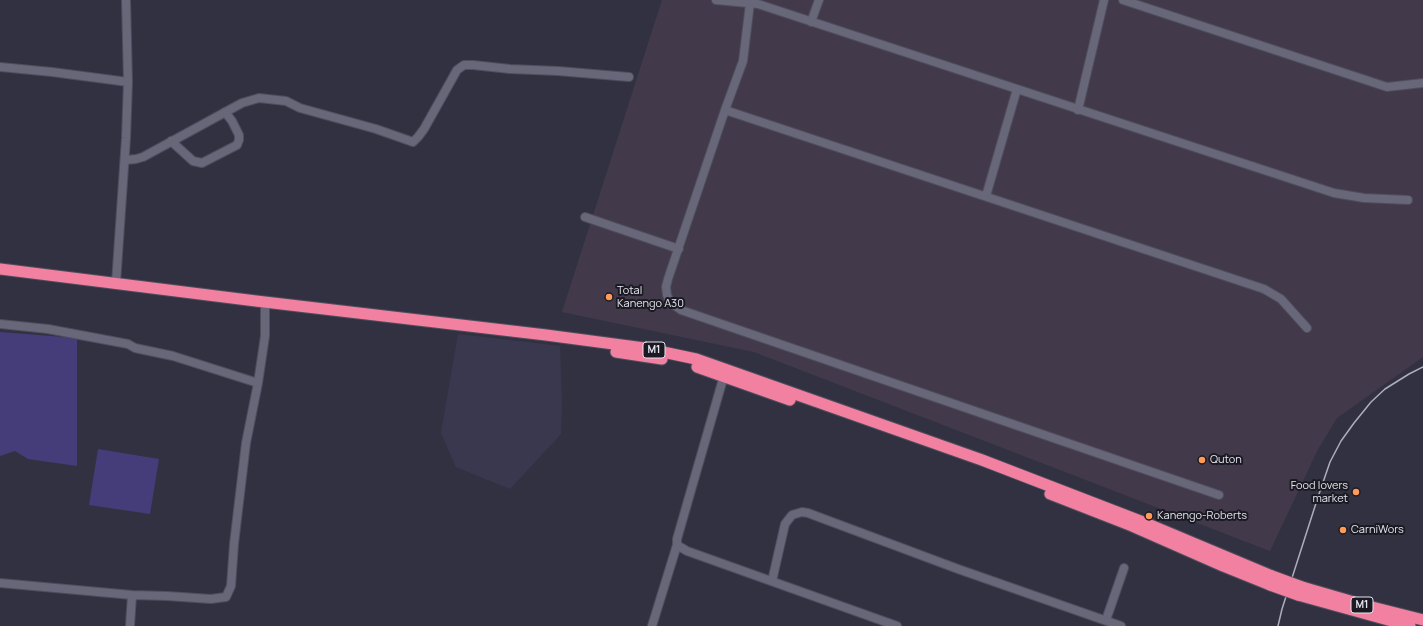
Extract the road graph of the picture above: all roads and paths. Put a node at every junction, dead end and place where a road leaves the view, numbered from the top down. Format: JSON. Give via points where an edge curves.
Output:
{"nodes":[{"id":1,"x":126,"y":0,"type":"edge"},
{"id":2,"x":716,"y":0,"type":"edge"},
{"id":3,"x":819,"y":0,"type":"edge"},
{"id":4,"x":1104,"y":0,"type":"edge"},
{"id":5,"x":1123,"y":0,"type":"edge"},
{"id":6,"x":750,"y":3,"type":"junction"},
{"id":7,"x":811,"y":22,"type":"junction"},
{"id":8,"x":0,"y":67,"type":"edge"},
{"id":9,"x":629,"y":77,"type":"dead end"},
{"id":10,"x":128,"y":82,"type":"junction"},
{"id":11,"x":1423,"y":83,"type":"edge"},
{"id":12,"x":1017,"y":90,"type":"junction"},
{"id":13,"x":725,"y":110,"type":"junction"},
{"id":14,"x":1078,"y":110,"type":"junction"},
{"id":15,"x":225,"y":112,"type":"junction"},
{"id":16,"x":171,"y":141,"type":"junction"},
{"id":17,"x":126,"y":160,"type":"junction"},
{"id":18,"x":986,"y":196,"type":"junction"},
{"id":19,"x":1408,"y":200,"type":"dead end"},
{"id":20,"x":585,"y":218,"type":"dead end"},
{"id":21,"x":678,"y":249,"type":"junction"},
{"id":22,"x":0,"y":269,"type":"edge"},
{"id":23,"x":0,"y":275,"type":"edge"},
{"id":24,"x":116,"y":283,"type":"junction"},
{"id":25,"x":265,"y":308,"type":"junction"},
{"id":26,"x":0,"y":324,"type":"edge"},
{"id":27,"x":1307,"y":328,"type":"dead end"},
{"id":28,"x":725,"y":373,"type":"junction"},
{"id":29,"x":258,"y":383,"type":"junction"},
{"id":30,"x":1219,"y":495,"type":"dead end"},
{"id":31,"x":678,"y":545,"type":"junction"},
{"id":32,"x":1124,"y":568,"type":"dead end"},
{"id":33,"x":772,"y":581,"type":"junction"},
{"id":34,"x":0,"y":583,"type":"edge"},
{"id":35,"x":1300,"y":591,"type":"junction"},
{"id":36,"x":132,"y":595,"type":"junction"},
{"id":37,"x":1106,"y":620,"type":"junction"},
{"id":38,"x":1423,"y":620,"type":"edge"},
{"id":39,"x":878,"y":623,"type":"edge"},
{"id":40,"x":130,"y":626,"type":"edge"},
{"id":41,"x":652,"y":626,"type":"edge"},
{"id":42,"x":897,"y":626,"type":"edge"},
{"id":43,"x":1121,"y":626,"type":"edge"},
{"id":44,"x":1410,"y":626,"type":"edge"}],
"edges":[{"from":1,"to":10,"type":"street"},
{"from":2,"to":6,"type":"street"},
{"from":3,"to":7,"type":"street"},
{"from":4,"to":14,"type":"street"},
{"from":5,"to":11,"type":"street","via":[[1388,87]]},
{"from":6,"to":7,"type":"street"},
{"from":6,"to":13,"type":"street","via":[[743,61]]},
{"from":7,"to":12,"type":"street"},
{"from":8,"to":10,"type":"street"},
{"from":9,"to":15,"type":"street","via":[[464,65],[456,70],[424,129],[413,142],[275,99],[259,98]]},
{"from":10,"to":17,"type":"street"},
{"from":12,"to":14,"type":"street"},
{"from":12,"to":18,"type":"street"},
{"from":13,"to":18,"type":"street"},
{"from":13,"to":21,"type":"street"},
{"from":14,"to":19,"type":"street","via":[[1334,193],[1364,198]]},
{"from":15,"to":16,"type":"street"},
{"from":15,"to":16,"type":"street","via":[[239,135],[237,145],[202,163],[193,161]]},
{"from":16,"to":17,"type":"street","via":[[136,160]]},
{"from":17,"to":24,"type":"street"},
{"from":18,"to":27,"type":"street","via":[[1264,289],[1281,299]]},
{"from":20,"to":21,"type":"street"},
{"from":21,"to":30,"type":"street","via":[[666,287],[668,299],[681,310]]},
{"from":22,"to":24,"type":"highway","number":"M1"},
{"from":23,"to":25,"type":"highway","number":"M1"},
{"from":24,"to":28,"type":"highway","number":"M1","via":[[597,342],[696,359]]},
{"from":25,"to":28,"type":"highway","number":"M1","via":[[537,340],[678,362]]},
{"from":25,"to":29,"type":"street"},
{"from":26,"to":29,"type":"street","via":[[48,329],[128,344]]},
{"from":28,"to":31,"type":"street","via":[[677,539]]},
{"from":28,"to":35,"type":"highway","number":"M1","bridge":true,"via":[[982,460],[1101,505],[1271,581]]},
{"from":29,"to":36,"type":"street","via":[[246,443],[231,586],[226,597],[211,599]]},
{"from":31,"to":33,"type":"street","via":[[687,551]]},
{"from":31,"to":41,"type":"street"},
{"from":32,"to":37,"type":"street"},
{"from":33,"to":37,"type":"street","via":[[785,524],[792,515],[802,512]]},
{"from":33,"to":39,"type":"street"},
{"from":34,"to":36,"type":"street"},
{"from":35,"to":38,"type":"highway","number":"M1"},
{"from":35,"to":44,"type":"highway","number":"M1"},
{"from":36,"to":40,"type":"street"},
{"from":37,"to":43,"type":"street"},
{"from":39,"to":42,"type":"street"}]}
